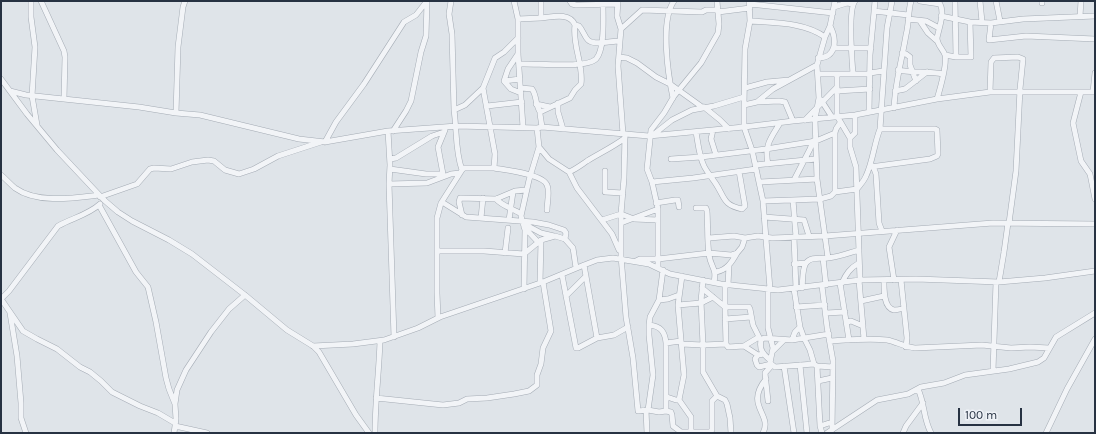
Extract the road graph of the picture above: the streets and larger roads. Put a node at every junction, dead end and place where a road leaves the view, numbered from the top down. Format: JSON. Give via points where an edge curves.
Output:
{"nodes":[{"id":1,"x":31,"y":1,"type":"edge"},
{"id":2,"x":41,"y":1,"type":"edge"},
{"id":3,"x":185,"y":1,"type":"edge"},
{"id":4,"x":427,"y":1,"type":"edge"},
{"id":5,"x":451,"y":1,"type":"edge"},
{"id":6,"x":514,"y":1,"type":"edge"},
{"id":7,"x":541,"y":1,"type":"edge"},
{"id":8,"x":570,"y":1,"type":"edge"},
{"id":9,"x":674,"y":1,"type":"edge"},
{"id":10,"x":717,"y":1,"type":"edge"},
{"id":11,"x":835,"y":1,"type":"edge"},
{"id":12,"x":875,"y":1,"type":"edge"},
{"id":13,"x":892,"y":1,"type":"edge"},
{"id":14,"x":911,"y":1,"type":"edge"},
{"id":15,"x":920,"y":1,"type":"edge"},
{"id":16,"x":955,"y":1,"type":"edge"},
{"id":17,"x":980,"y":1,"type":"edge"},
{"id":18,"x":996,"y":1,"type":"edge"},
{"id":19,"x":1081,"y":1,"type":"edge"},
{"id":20,"x":618,"y":2,"type":"edge"},
{"id":21,"x":854,"y":2,"type":"edge"},
{"id":22,"x":587,"y":3,"type":"edge"},
{"id":23,"x":940,"y":3,"type":"edge"},
{"id":24,"x":603,"y":4,"type":"junction"},
{"id":25,"x":750,"y":4,"type":"edge"},
{"id":26,"x":834,"y":7,"type":"junction"},
{"id":27,"x":670,"y":11,"type":"junction"},
{"id":28,"x":718,"y":11,"type":"junction"},
{"id":29,"x":874,"y":11,"type":"junction"},
{"id":30,"x":833,"y":13,"type":"junction"},
{"id":31,"x":890,"y":13,"type":"junction"},
{"id":32,"x":941,"y":16,"type":"junction"},
{"id":33,"x":1080,"y":16,"type":"junction"},
{"id":34,"x":1095,"y":16,"type":"edge"},
{"id":35,"x":908,"y":17,"type":"junction"},
{"id":36,"x":541,"y":18,"type":"junction"},
{"id":37,"x":956,"y":19,"type":"junction"},
{"id":38,"x":518,"y":20,"type":"junction"},
{"id":39,"x":920,"y":20,"type":"junction"},
{"id":40,"x":750,"y":21,"type":"junction"},
{"id":41,"x":1000,"y":21,"type":"junction"},
{"id":42,"x":970,"y":22,"type":"junction"},
{"id":43,"x":982,"y":22,"type":"junction"},
{"id":44,"x":990,"y":23,"type":"junction"},
{"id":45,"x":575,"y":25,"type":"junction"},
{"id":46,"x":830,"y":26,"type":"junction"},
{"id":47,"x":939,"y":28,"type":"junction"},
{"id":48,"x":621,"y":29,"type":"junction"},
{"id":49,"x":825,"y":37,"type":"junction"},
{"id":50,"x":518,"y":38,"type":"junction"},
{"id":51,"x":1095,"y":39,"type":"edge"},
{"id":52,"x":619,"y":41,"type":"junction"},
{"id":53,"x":937,"y":41,"type":"junction"},
{"id":54,"x":602,"y":43,"type":"junction"},
{"id":55,"x":835,"y":48,"type":"junction"},
{"id":56,"x":852,"y":48,"type":"junction"},
{"id":57,"x":871,"y":48,"type":"junction"},
{"id":58,"x":902,"y":53,"type":"junction"},
{"id":59,"x":518,"y":54,"type":"junction"},
{"id":60,"x":945,"y":55,"type":"junction"},
{"id":61,"x":619,"y":57,"type":"junction"},
{"id":62,"x":956,"y":57,"type":"junction"},
{"id":63,"x":818,"y":58,"type":"junction"},
{"id":64,"x":520,"y":64,"type":"junction"},
{"id":65,"x":579,"y":64,"type":"junction"},
{"id":66,"x":817,"y":65,"type":"junction"},
{"id":67,"x":898,"y":70,"type":"junction"},
{"id":68,"x":883,"y":71,"type":"junction"},
{"id":69,"x":912,"y":72,"type":"junction"},
{"id":70,"x":927,"y":72,"type":"junction"},
{"id":71,"x":870,"y":73,"type":"junction"},
{"id":72,"x":1095,"y":73,"type":"edge"},
{"id":73,"x":818,"y":74,"type":"junction"},
{"id":74,"x":853,"y":74,"type":"junction"},
{"id":75,"x":943,"y":74,"type":"junction"},
{"id":76,"x":837,"y":75,"type":"junction"},
{"id":77,"x":1,"y":79,"type":"edge"},
{"id":78,"x":520,"y":79,"type":"junction"},
{"id":79,"x":790,"y":80,"type":"junction"},
{"id":80,"x":504,"y":81,"type":"junction"},
{"id":81,"x":916,"y":81,"type":"junction"},
{"id":82,"x":670,"y":84,"type":"junction"},
{"id":83,"x":483,"y":88,"type":"junction"},
{"id":84,"x":745,"y":88,"type":"junction"},
{"id":85,"x":837,"y":89,"type":"junction"},
{"id":86,"x":870,"y":89,"type":"junction"},
{"id":87,"x":10,"y":91,"type":"junction"},
{"id":88,"x":521,"y":91,"type":"junction"},
{"id":89,"x":678,"y":91,"type":"junction"},
{"id":90,"x":895,"y":91,"type":"junction"},
{"id":91,"x":990,"y":92,"type":"junction"},
{"id":92,"x":1020,"y":92,"type":"junction"},
{"id":93,"x":1081,"y":92,"type":"junction"},
{"id":94,"x":1094,"y":92,"type":"edge"},
{"id":95,"x":765,"y":95,"type":"junction"},
{"id":96,"x":32,"y":96,"type":"junction"},
{"id":97,"x":827,"y":96,"type":"junction"},
{"id":98,"x":744,"y":97,"type":"junction"},
{"id":99,"x":64,"y":98,"type":"junction"},
{"id":100,"x":673,"y":98,"type":"junction"},
{"id":101,"x":937,"y":99,"type":"junction"},
{"id":102,"x":820,"y":100,"type":"junction"},
{"id":103,"x":772,"y":101,"type":"junction"},
{"id":104,"x":522,"y":102,"type":"junction"},
{"id":105,"x":758,"y":102,"type":"junction"},
{"id":106,"x":837,"y":102,"type":"junction"},
{"id":107,"x":558,"y":103,"type":"junction"},
{"id":108,"x":536,"y":104,"type":"junction"},
{"id":109,"x":744,"y":105,"type":"junction"},
{"id":110,"x":487,"y":106,"type":"junction"},
{"id":111,"x":550,"y":107,"type":"junction"},
{"id":112,"x":703,"y":107,"type":"junction"},
{"id":113,"x":817,"y":107,"type":"junction"},
{"id":114,"x":894,"y":108,"type":"junction"},
{"id":115,"x":454,"y":110,"type":"junction"},
{"id":116,"x":881,"y":110,"type":"junction"},
{"id":117,"x":540,"y":112,"type":"junction"},
{"id":118,"x":869,"y":112,"type":"junction"},
{"id":119,"x":176,"y":113,"type":"junction"},
{"id":120,"x":855,"y":115,"type":"junction"},
{"id":121,"x":835,"y":116,"type":"junction"},
{"id":122,"x":815,"y":119,"type":"junction"},
{"id":123,"x":805,"y":120,"type":"junction"},
{"id":124,"x":793,"y":121,"type":"junction"},
{"id":125,"x":780,"y":123,"type":"junction"},
{"id":126,"x":840,"y":123,"type":"junction"},
{"id":127,"x":37,"y":126,"type":"junction"},
{"id":128,"x":457,"y":126,"type":"junction"},
{"id":129,"x":491,"y":126,"type":"junction"},
{"id":130,"x":523,"y":127,"type":"junction"},
{"id":131,"x":539,"y":127,"type":"junction"},
{"id":132,"x":744,"y":128,"type":"junction"},
{"id":133,"x":445,"y":129,"type":"junction"},
{"id":134,"x":563,"y":129,"type":"junction"},
{"id":135,"x":729,"y":129,"type":"junction"},
{"id":136,"x":880,"y":129,"type":"junction"},
{"id":137,"x":713,"y":130,"type":"junction"},
{"id":138,"x":390,"y":131,"type":"junction"},
{"id":139,"x":696,"y":132,"type":"junction"},
{"id":140,"x":835,"y":133,"type":"junction"},
{"id":141,"x":624,"y":135,"type":"junction"},
{"id":142,"x":651,"y":136,"type":"junction"},
{"id":143,"x":850,"y":138,"type":"junction"},
{"id":144,"x":814,"y":141,"type":"junction"},
{"id":145,"x":323,"y":142,"type":"junction"},
{"id":146,"x":539,"y":147,"type":"junction"},
{"id":147,"x":766,"y":149,"type":"junction"},
{"id":148,"x":752,"y":150,"type":"junction"},
{"id":149,"x":716,"y":155,"type":"junction"},
{"id":150,"x":701,"y":157,"type":"junction"},
{"id":151,"x":390,"y":159,"type":"junction"},
{"id":152,"x":671,"y":159,"type":"dead end"},
{"id":153,"x":804,"y":160,"type":"junction"},
{"id":154,"x":816,"y":160,"type":"junction"},
{"id":155,"x":768,"y":164,"type":"junction"},
{"id":156,"x":756,"y":167,"type":"junction"},
{"id":157,"x":871,"y":167,"type":"junction"},
{"id":158,"x":494,"y":168,"type":"junction"},
{"id":159,"x":390,"y":169,"type":"junction"},
{"id":160,"x":461,"y":171,"type":"junction"},
{"id":161,"x":605,"y":171,"type":"dead end"},
{"id":162,"x":738,"y":171,"type":"junction"},
{"id":163,"x":569,"y":172,"type":"junction"},
{"id":164,"x":1,"y":175,"type":"edge"},
{"id":165,"x":444,"y":175,"type":"junction"},
{"id":166,"x":530,"y":175,"type":"junction"},
{"id":167,"x":710,"y":175,"type":"junction"},
{"id":168,"x":817,"y":179,"type":"junction"},
{"id":169,"x":794,"y":180,"type":"junction"},
{"id":170,"x":652,"y":182,"type":"junction"},
{"id":171,"x":760,"y":182,"type":"junction"},
{"id":172,"x":389,"y":184,"type":"junction"},
{"id":173,"x":857,"y":189,"type":"junction"},
{"id":174,"x":526,"y":190,"type":"junction"},
{"id":175,"x":114,"y":192,"type":"junction"},
{"id":176,"x":513,"y":192,"type":"junction"},
{"id":177,"x":835,"y":192,"type":"junction"},
{"id":178,"x":623,"y":193,"type":"junction"},
{"id":179,"x":101,"y":197,"type":"junction"},
{"id":180,"x":483,"y":198,"type":"junction"},
{"id":181,"x":496,"y":199,"type":"junction"},
{"id":182,"x":820,"y":199,"type":"junction"},
{"id":183,"x":1095,"y":199,"type":"edge"},
{"id":184,"x":793,"y":200,"type":"junction"},
{"id":185,"x":763,"y":201,"type":"junction"},
{"id":186,"x":442,"y":202,"type":"junction"},
{"id":187,"x":656,"y":203,"type":"junction"},
{"id":188,"x":99,"y":205,"type":"junction"},
{"id":189,"x":111,"y":206,"type":"junction"},
{"id":190,"x":679,"y":207,"type":"dead end"},
{"id":191,"x":511,"y":208,"type":"junction"},
{"id":192,"x":696,"y":208,"type":"dead end"},
{"id":193,"x":547,"y":210,"type":"dead end"},
{"id":194,"x":658,"y":210,"type":"junction"},
{"id":195,"x":521,"y":213,"type":"junction"},
{"id":196,"x":621,"y":214,"type":"junction"},
{"id":197,"x":462,"y":215,"type":"junction"},
{"id":198,"x":481,"y":218,"type":"junction"},
{"id":199,"x":634,"y":219,"type":"junction"},
{"id":200,"x":794,"y":219,"type":"junction"},
{"id":201,"x":509,"y":220,"type":"junction"},
{"id":202,"x":602,"y":220,"type":"junction"},
{"id":203,"x":658,"y":220,"type":"junction"},
{"id":204,"x":765,"y":220,"type":"junction"},
{"id":205,"x":533,"y":222,"type":"junction"},
{"id":206,"x":1008,"y":223,"type":"junction"},
{"id":207,"x":524,"y":224,"type":"junction"},
{"id":208,"x":1095,"y":224,"type":"edge"},
{"id":209,"x":621,"y":226,"type":"junction"},
{"id":210,"x":508,"y":228,"type":"dead end"},
{"id":211,"x":897,"y":230,"type":"junction"},
{"id":212,"x":882,"y":231,"type":"junction"},
{"id":213,"x":859,"y":233,"type":"junction"},
{"id":214,"x":612,"y":234,"type":"junction"},
{"id":215,"x":555,"y":236,"type":"junction"},
{"id":216,"x":809,"y":236,"type":"junction"},
{"id":217,"x":825,"y":236,"type":"junction"},
{"id":218,"x":795,"y":237,"type":"junction"},
{"id":219,"x":709,"y":238,"type":"junction"},
{"id":220,"x":745,"y":238,"type":"junction"},
{"id":221,"x":766,"y":238,"type":"junction"},
{"id":222,"x":565,"y":239,"type":"junction"},
{"id":223,"x":540,"y":241,"type":"junction"},
{"id":224,"x":859,"y":250,"type":"junction"},
{"id":225,"x":437,"y":251,"type":"junction"},
{"id":226,"x":620,"y":252,"type":"junction"},
{"id":227,"x":505,"y":253,"type":"junction"},
{"id":228,"x":737,"y":253,"type":"junction"},
{"id":229,"x":524,"y":254,"type":"junction"},
{"id":230,"x":709,"y":254,"type":"junction"},
{"id":231,"x":621,"y":258,"type":"junction"},
{"id":232,"x":658,"y":258,"type":"junction"},
{"id":233,"x":825,"y":258,"type":"junction"},
{"id":234,"x":636,"y":261,"type":"junction"},
{"id":235,"x":806,"y":263,"type":"junction"},
{"id":236,"x":859,"y":263,"type":"junction"},
{"id":237,"x":584,"y":264,"type":"junction"},
{"id":238,"x":794,"y":264,"type":"junction"},
{"id":239,"x":729,"y":265,"type":"junction"},
{"id":240,"x":576,"y":268,"type":"junction"},
{"id":241,"x":661,"y":269,"type":"junction"},
{"id":242,"x":1095,"y":271,"type":"edge"},
{"id":243,"x":716,"y":272,"type":"junction"},
{"id":244,"x":562,"y":275,"type":"junction"},
{"id":245,"x":586,"y":276,"type":"junction"},
{"id":246,"x":682,"y":276,"type":"junction"},
{"id":247,"x":703,"y":280,"type":"junction"},
{"id":248,"x":860,"y":280,"type":"junction"},
{"id":249,"x":884,"y":280,"type":"junction"},
{"id":250,"x":894,"y":280,"type":"junction"},
{"id":251,"x":901,"y":280,"type":"junction"},
{"id":252,"x":714,"y":282,"type":"junction"},
{"id":253,"x":997,"y":282,"type":"junction"},
{"id":254,"x":542,"y":283,"type":"junction"},
{"id":255,"x":841,"y":283,"type":"junction"},
{"id":256,"x":727,"y":285,"type":"junction"},
{"id":257,"x":824,"y":285,"type":"junction"},
{"id":258,"x":702,"y":288,"type":"junction"},
{"id":259,"x":802,"y":288,"type":"junction"},
{"id":260,"x":524,"y":289,"type":"junction"},
{"id":261,"x":769,"y":289,"type":"junction"},
{"id":262,"x":795,"y":289,"type":"junction"},
{"id":263,"x":245,"y":295,"type":"junction"},
{"id":264,"x":679,"y":295,"type":"junction"},
{"id":265,"x":566,"y":296,"type":"junction"},
{"id":266,"x":884,"y":296,"type":"junction"},
{"id":267,"x":713,"y":297,"type":"junction"},
{"id":268,"x":1,"y":298,"type":"edge"},
{"id":269,"x":658,"y":300,"type":"junction"},
{"id":270,"x":861,"y":301,"type":"junction"},
{"id":271,"x":701,"y":303,"type":"junction"},
{"id":272,"x":678,"y":305,"type":"junction"},
{"id":273,"x":825,"y":305,"type":"junction"},
{"id":274,"x":725,"y":307,"type":"junction"},
{"id":275,"x":796,"y":307,"type":"junction"},
{"id":276,"x":904,"y":308,"type":"junction"},
{"id":277,"x":10,"y":312,"type":"junction"},
{"id":278,"x":845,"y":312,"type":"junction"},
{"id":279,"x":826,"y":313,"type":"junction"},
{"id":280,"x":1095,"y":313,"type":"edge"},
{"id":281,"x":751,"y":317,"type":"junction"},
{"id":282,"x":438,"y":318,"type":"junction"},
{"id":283,"x":725,"y":319,"type":"junction"},
{"id":284,"x":847,"y":322,"type":"junction"},
{"id":285,"x":649,"y":324,"type":"junction"},
{"id":286,"x":863,"y":326,"type":"junction"},
{"id":287,"x":628,"y":327,"type":"junction"},
{"id":288,"x":800,"y":327,"type":"junction"},
{"id":289,"x":829,"y":334,"type":"junction"},
{"id":290,"x":394,"y":337,"type":"junction"},
{"id":291,"x":597,"y":338,"type":"junction"},
{"id":292,"x":760,"y":338,"type":"junction"},
{"id":293,"x":804,"y":338,"type":"junction"},
{"id":294,"x":771,"y":339,"type":"junction"},
{"id":295,"x":864,"y":339,"type":"junction"},
{"id":296,"x":1095,"y":339,"type":"edge"},
{"id":297,"x":784,"y":340,"type":"junction"},
{"id":298,"x":792,"y":340,"type":"junction"},
{"id":299,"x":849,"y":340,"type":"junction"},
{"id":300,"x":380,"y":341,"type":"junction"},
{"id":301,"x":830,"y":341,"type":"junction"},
{"id":302,"x":681,"y":342,"type":"junction"},
{"id":303,"x":666,"y":343,"type":"junction"},
{"id":304,"x":726,"y":344,"type":"junction"},
{"id":305,"x":703,"y":345,"type":"junction"},
{"id":306,"x":313,"y":346,"type":"junction"},
{"id":307,"x":744,"y":346,"type":"junction"},
{"id":308,"x":906,"y":347,"type":"junction"},
{"id":309,"x":994,"y":347,"type":"junction"},
{"id":310,"x":1049,"y":348,"type":"junction"},
{"id":311,"x":773,"y":352,"type":"junction"},
{"id":312,"x":760,"y":355,"type":"junction"},
{"id":313,"x":771,"y":363,"type":"junction"},
{"id":314,"x":800,"y":365,"type":"junction"},
{"id":315,"x":815,"y":365,"type":"junction"},
{"id":316,"x":784,"y":366,"type":"junction"},
{"id":317,"x":759,"y":367,"type":"junction"},
{"id":318,"x":833,"y":367,"type":"junction"},
{"id":319,"x":993,"y":371,"type":"junction"},
{"id":320,"x":765,"y":373,"type":"junction"},
{"id":321,"x":832,"y":378,"type":"junction"},
{"id":322,"x":766,"y":379,"type":"junction"},
{"id":323,"x":818,"y":381,"type":"junction"},
{"id":324,"x":918,"y":389,"type":"junction"},
{"id":325,"x":666,"y":396,"type":"junction"},
{"id":326,"x":717,"y":396,"type":"junction"},
{"id":327,"x":376,"y":398,"type":"junction"},
{"id":328,"x":679,"y":400,"type":"junction"},
{"id":329,"x":768,"y":401,"type":"dead end"},
{"id":330,"x":923,"y":403,"type":"junction"},
{"id":331,"x":175,"y":404,"type":"junction"},
{"id":332,"x":647,"y":410,"type":"junction"},
{"id":333,"x":666,"y":411,"type":"junction"},
{"id":334,"x":832,"y":422,"type":"junction"},
{"id":335,"x":175,"y":424,"type":"junction"},
{"id":336,"x":820,"y":426,"type":"junction"},
{"id":337,"x":831,"y":431,"type":"edge"},
{"id":338,"x":692,"y":432,"type":"edge"},
{"id":339,"x":26,"y":433,"type":"edge"},
{"id":340,"x":174,"y":433,"type":"edge"},
{"id":341,"x":207,"y":433,"type":"edge"},
{"id":342,"x":369,"y":433,"type":"edge"},
{"id":343,"x":375,"y":433,"type":"edge"},
{"id":344,"x":647,"y":433,"type":"edge"},
{"id":345,"x":731,"y":433,"type":"edge"},
{"id":346,"x":763,"y":433,"type":"edge"},
{"id":347,"x":794,"y":433,"type":"edge"},
{"id":348,"x":807,"y":433,"type":"edge"},
{"id":349,"x":822,"y":433,"type":"edge"},
{"id":350,"x":827,"y":433,"type":"edge"},
{"id":351,"x":903,"y":433,"type":"edge"},
{"id":352,"x":931,"y":433,"type":"edge"},
{"id":353,"x":1046,"y":433,"type":"edge"}],
"edges":[{"from":1,"to":96,"type":"street","via":[[35,47]]},
{"from":2,"to":99,"type":"street","via":[[65,56]]},
{"from":3,"to":119,"type":"street","via":[[182,7],[178,47]]},
{"from":4,"to":138,"type":"street","via":[[426,36],[411,101]]},
{"from":4,"to":145,"type":"street","via":[[416,15],[404,22]]},
{"from":5,"to":115,"type":"street","via":[[449,14]]},
{"from":6,"to":38,"type":"street"},
{"from":7,"to":36,"type":"street"},
{"from":8,"to":22,"type":"street","via":[[576,5]]},
{"from":9,"to":27,"type":"street"},
{"from":10,"to":28,"type":"street"},
{"from":11,"to":26,"type":"street"},
{"from":12,"to":29,"type":"street"},
{"from":13,"to":31,"type":"street"},
{"from":14,"to":35,"type":"street"},
{"from":15,"to":23,"type":"street"},
{"from":16,"to":37,"type":"street"},
{"from":17,"to":43,"type":"street"},
{"from":18,"to":41,"type":"street"},
{"from":19,"to":33,"type":"street"},
{"from":20,"to":24,"type":"street"},
{"from":20,"to":48,"type":"street","via":[[617,16]]},
{"from":21,"to":26,"type":"street"},
{"from":21,"to":56,"type":"street","via":[[851,16]]},
{"from":22,"to":24,"type":"street"},
{"from":23,"to":32,"type":"street"},
{"from":24,"to":54,"type":"street"},
{"from":25,"to":28,"type":"street"},
{"from":25,"to":30,"type":"street"},
{"from":25,"to":40,"type":"street"},
{"from":26,"to":30,"type":"street"},
{"from":27,"to":28,"type":"street"},
{"from":27,"to":48,"type":"street","via":[[642,10]]},
{"from":27,"to":82,"type":"street","via":[[667,38],[667,69]]},
{"from":28,"to":89,"type":"street","via":[[718,33],[701,63]]},
{"from":29,"to":31,"type":"street"},
{"from":29,"to":57,"type":"street"},
{"from":30,"to":46,"type":"street"},
{"from":31,"to":35,"type":"street"},
{"from":31,"to":68,"type":"street"},
{"from":32,"to":37,"type":"street"},
{"from":32,"to":47,"type":"street"},
{"from":33,"to":34,"type":"street"},
{"from":33,"to":41,"type":"street"},
{"from":35,"to":39,"type":"street"},
{"from":35,"to":58,"type":"street"},
{"from":36,"to":38,"type":"street"},
{"from":36,"to":45,"type":"street","via":[[568,17]]},
{"from":37,"to":42,"type":"street"},
{"from":37,"to":62,"type":"street"},
{"from":38,"to":50,"type":"street"},
{"from":39,"to":47,"type":"street"},
{"from":39,"to":53,"type":"street"},
{"from":40,"to":49,"type":"street","via":[[812,29]]},
{"from":40,"to":84,"type":"street","via":[[744,49]]},
{"from":41,"to":44,"type":"street"},
{"from":42,"to":43,"type":"street"},
{"from":42,"to":62,"type":"street","via":[[970,57]]},
{"from":43,"to":44,"type":"street"},
{"from":44,"to":51,"type":"street","via":[[989,40],[1026,36]]},
{"from":45,"to":54,"type":"street","via":[[581,28],[589,41]]},
{"from":45,"to":65,"type":"street","via":[[575,45]]},
{"from":46,"to":49,"type":"street"},
{"from":46,"to":55,"type":"street"},
{"from":47,"to":53,"type":"street"},
{"from":48,"to":52,"type":"street"},
{"from":49,"to":63,"type":"street"},
{"from":50,"to":59,"type":"street"},
{"from":50,"to":83,"type":"street","via":[[495,58]]},
{"from":52,"to":54,"type":"street"},
{"from":52,"to":61,"type":"street"},
{"from":53,"to":60,"type":"street"},
{"from":54,"to":65,"type":"street","via":[[596,59]]},
{"from":55,"to":56,"type":"street"},
{"from":55,"to":63,"type":"street","via":[[827,57]]},
{"from":56,"to":57,"type":"street"},
{"from":56,"to":74,"type":"street"},
{"from":57,"to":71,"type":"street"},
{"from":58,"to":67,"type":"street"},
{"from":58,"to":69,"type":"street","via":[[910,57]]},
{"from":59,"to":64,"type":"street"},
{"from":59,"to":80,"type":"street"},
{"from":60,"to":62,"type":"street"},
{"from":60,"to":75,"type":"street"},
{"from":61,"to":82,"type":"street","via":[[637,63]]},
{"from":61,"to":141,"type":"street"},
{"from":63,"to":66,"type":"street"},
{"from":64,"to":65,"type":"street"},
{"from":64,"to":78,"type":"street"},
{"from":65,"to":107,"type":"street","via":[[581,84],[570,98]]},
{"from":66,"to":73,"type":"street"},
{"from":66,"to":79,"type":"street"},
{"from":67,"to":69,"type":"street"},
{"from":67,"to":90,"type":"street"},
{"from":68,"to":71,"type":"street"},
{"from":68,"to":116,"type":"street"},
{"from":69,"to":70,"type":"street"},
{"from":69,"to":81,"type":"street"},
{"from":70,"to":75,"type":"street"},
{"from":70,"to":81,"type":"street"},
{"from":71,"to":74,"type":"street"},
{"from":71,"to":86,"type":"street"},
{"from":72,"to":94,"type":"street"},
{"from":73,"to":76,"type":"street"},
{"from":73,"to":102,"type":"street"},
{"from":74,"to":76,"type":"street"},
{"from":75,"to":101,"type":"street"},
{"from":76,"to":85,"type":"street"},
{"from":77,"to":87,"type":"street"},
{"from":78,"to":80,"type":"street"},
{"from":78,"to":88,"type":"street"},
{"from":79,"to":84,"type":"street","via":[[767,82]]},
{"from":79,"to":95,"type":"street"},
{"from":80,"to":88,"type":"street","via":[[511,89]]},
{"from":81,"to":90,"type":"street","via":[[905,89]]},
{"from":82,"to":89,"type":"street"},
{"from":82,"to":100,"type":"street"},
{"from":83,"to":110,"type":"street"},
{"from":83,"to":115,"type":"street","via":[[465,105]]},
{"from":84,"to":98,"type":"street"},
{"from":85,"to":86,"type":"street"},
{"from":85,"to":97,"type":"street"},
{"from":85,"to":106,"type":"street"},
{"from":86,"to":118,"type":"street"},
{"from":87,"to":96,"type":"street"},
{"from":87,"to":127,"type":"street"},
{"from":88,"to":104,"type":"street"},
{"from":88,"to":108,"type":"street","via":[[532,88]]},
{"from":89,"to":100,"type":"street"},
{"from":89,"to":112,"type":"street"},
{"from":90,"to":114,"type":"street"},
{"from":91,"to":92,"type":"street"},
{"from":91,"to":92,"type":"street","via":[[991,62],[994,58],[1018,57],[1023,59]]},
{"from":91,"to":101,"type":"street"},
{"from":92,"to":93,"type":"street"},
{"from":92,"to":206,"type":"street","via":[[1016,171]]},
{"from":93,"to":94,"type":"street"},
{"from":93,"to":183,"type":"street","via":[[1073,123],[1081,161],[1090,174]]},
{"from":95,"to":103,"type":"street"},
{"from":95,"to":105,"type":"street"},
{"from":96,"to":99,"type":"street"},
{"from":96,"to":127,"type":"street"},
{"from":97,"to":102,"type":"street"},
{"from":97,"to":106,"type":"street"},
{"from":98,"to":109,"type":"street"},
{"from":98,"to":112,"type":"street"},
{"from":99,"to":119,"type":"street"},
{"from":100,"to":142,"type":"street","via":[[651,130]]},
{"from":101,"to":114,"type":"street"},
{"from":102,"to":113,"type":"street"},
{"from":102,"to":121,"type":"street"},
{"from":103,"to":105,"type":"street"},
{"from":103,"to":124,"type":"street","via":[[785,102]]},
{"from":104,"to":110,"type":"street"},
{"from":104,"to":130,"type":"street"},
{"from":105,"to":109,"type":"street"},
{"from":106,"to":121,"type":"street"},
{"from":107,"to":111,"type":"street"},
{"from":107,"to":134,"type":"street"},
{"from":108,"to":111,"type":"street"},
{"from":108,"to":117,"type":"street"},
{"from":109,"to":132,"type":"street"},
{"from":110,"to":129,"type":"street"},
{"from":111,"to":117,"type":"street"},
{"from":112,"to":135,"type":"street"},
{"from":112,"to":142,"type":"street","via":[[672,120]]},
{"from":113,"to":122,"type":"street"},
{"from":113,"to":123,"type":"street"},
{"from":114,"to":116,"type":"street"},
{"from":115,"to":128,"type":"street"},
{"from":116,"to":118,"type":"street"},
{"from":116,"to":136,"type":"street"},
{"from":117,"to":131,"type":"street"},
{"from":118,"to":120,"type":"street"},
{"from":119,"to":145,"type":"street","via":[[200,115],[299,139]]},
{"from":120,"to":121,"type":"street"},
{"from":120,"to":143,"type":"street","via":[[854,133]]},
{"from":121,"to":122,"type":"street"},
{"from":121,"to":126,"type":"street"},
{"from":122,"to":123,"type":"street"},
{"from":122,"to":144,"type":"street"},
{"from":123,"to":124,"type":"street"},
{"from":124,"to":125,"type":"street"},
{"from":125,"to":132,"type":"street"},
{"from":125,"to":147,"type":"street"},
{"from":126,"to":140,"type":"street"},
{"from":126,"to":143,"type":"street"},
{"from":127,"to":179,"type":"street"},
{"from":128,"to":129,"type":"street"},
{"from":128,"to":133,"type":"street"},
{"from":128,"to":160,"type":"street","via":[[458,161]]},
{"from":129,"to":130,"type":"street"},
{"from":129,"to":158,"type":"street","via":[[496,154]]},
{"from":130,"to":131,"type":"street"},
{"from":131,"to":134,"type":"street"},
{"from":131,"to":146,"type":"street"},
{"from":132,"to":135,"type":"street"},
{"from":132,"to":148,"type":"street"},
{"from":133,"to":138,"type":"street"},
{"from":133,"to":151,"type":"street"},
{"from":133,"to":165,"type":"street","via":[[438,147]]},
{"from":134,"to":141,"type":"street"},
{"from":135,"to":137,"type":"street"},
{"from":136,"to":157,"type":"street"},
{"from":136,"to":157,"type":"street","via":[[935,129],[938,154],[930,159]]},
{"from":137,"to":139,"type":"street"},
{"from":137,"to":149,"type":"street","via":[[711,139]]},
{"from":138,"to":145,"type":"street"},
{"from":138,"to":151,"type":"street"},
{"from":139,"to":142,"type":"street"},
{"from":139,"to":150,"type":"street"},
{"from":140,"to":144,"type":"street"},
{"from":140,"to":177,"type":"street"},
{"from":141,"to":142,"type":"street"},
{"from":141,"to":163,"type":"street","via":[[614,146]]},
{"from":141,"to":178,"type":"street"},
{"from":142,"to":170,"type":"street","via":[[647,169]]},
{"from":143,"to":173,"type":"street","via":[[856,167]]},
{"from":144,"to":147,"type":"street"},
{"from":144,"to":153,"type":"street"},
{"from":144,"to":154,"type":"street"},
{"from":145,"to":175,"type":"street","via":[[278,156],[239,174],[225,170],[214,161],[208,160],[171,169],[154,168],[150,169],[137,184]]},
{"from":146,"to":163,"type":"street","via":[[549,159]]},
{"from":146,"to":166,"type":"street"},
{"from":147,"to":148,"type":"street"},
{"from":147,"to":155,"type":"street"},
{"from":148,"to":149,"type":"street"},
{"from":148,"to":156,"type":"street"},
{"from":149,"to":150,"type":"street"},
{"from":150,"to":152,"type":"street"},
{"from":150,"to":167,"type":"street"},
{"from":151,"to":159,"type":"street"},
{"from":153,"to":154,"type":"street"},
{"from":153,"to":155,"type":"street"},
{"from":153,"to":169,"type":"street"},
{"from":154,"to":168,"type":"street"},
{"from":155,"to":156,"type":"street"},
{"from":156,"to":162,"type":"street"},
{"from":156,"to":171,"type":"street"},
{"from":157,"to":173,"type":"street"},
{"from":157,"to":212,"type":"street","via":[[876,174],[879,223]]},
{"from":158,"to":160,"type":"street","via":[[464,168]]},
{"from":158,"to":166,"type":"street"},
{"from":159,"to":165,"type":"street"},
{"from":159,"to":172,"type":"street"},
{"from":160,"to":165,"type":"street"},
{"from":160,"to":186,"type":"street"},
{"from":161,"to":178,"type":"street","via":[[605,192]]},
{"from":162,"to":167,"type":"street"},
{"from":162,"to":167,"type":"street","via":[[745,206],[742,209],[726,202]]},
{"from":163,"to":202,"type":"street","via":[[577,188]]},
{"from":164,"to":179,"type":"street","via":[[20,191],[50,199]]},
{"from":165,"to":172,"type":"street","via":[[424,184]]},
{"from":166,"to":174,"type":"street"},
{"from":166,"to":193,"type":"street","via":[[547,184]]},
{"from":167,"to":170,"type":"street"},
{"from":168,"to":169,"type":"street"},
{"from":168,"to":182,"type":"street"},
{"from":169,"to":171,"type":"street"},
{"from":170,"to":187,"type":"street"},
{"from":171,"to":185,"type":"street"},
{"from":172,"to":290,"type":"street"},
{"from":173,"to":177,"type":"street"},
{"from":173,"to":213,"type":"street"},
{"from":174,"to":176,"type":"street"},
{"from":174,"to":195,"type":"street"},
{"from":175,"to":179,"type":"street"},
{"from":175,"to":189,"type":"street"},
{"from":176,"to":181,"type":"street"},
{"from":176,"to":191,"type":"street"},
{"from":177,"to":182,"type":"street"},
{"from":178,"to":196,"type":"street"},
{"from":179,"to":188,"type":"street"},
{"from":179,"to":189,"type":"street"},
{"from":180,"to":181,"type":"street"},
{"from":180,"to":197,"type":"street","via":[[460,198]]},
{"from":180,"to":198,"type":"street"},
{"from":181,"to":191,"type":"street"},
{"from":182,"to":184,"type":"street"},
{"from":182,"to":217,"type":"street"},
{"from":184,"to":185,"type":"street"},
{"from":184,"to":200,"type":"street"},
{"from":185,"to":204,"type":"street"},
{"from":186,"to":197,"type":"street"},
{"from":186,"to":225,"type":"street","via":[[437,218]]},
{"from":187,"to":190,"type":"street","via":[[678,200]]},
{"from":187,"to":194,"type":"street"},
{"from":188,"to":268,"type":"street","via":[[82,216],[58,226]]},
{"from":188,"to":331,"type":"street","via":[[136,272],[148,287],[166,378]]},
{"from":189,"to":263,"type":"street","via":[[132,221],[192,254]]},
{"from":191,"to":195,"type":"street"},
{"from":191,"to":201,"type":"street"},
{"from":192,"to":219,"type":"street","via":[[706,208]]},
{"from":194,"to":199,"type":"street"},
{"from":194,"to":203,"type":"street"},
{"from":195,"to":205,"type":"street"},
{"from":195,"to":207,"type":"street"},
{"from":196,"to":199,"type":"street"},
{"from":196,"to":202,"type":"street"},
{"from":196,"to":209,"type":"street"},
{"from":197,"to":198,"type":"street"},
{"from":198,"to":201,"type":"street"},
{"from":199,"to":203,"type":"street"},
{"from":199,"to":209,"type":"street"},
{"from":200,"to":204,"type":"street"},
{"from":200,"to":216,"type":"street","via":[[804,220]]},
{"from":200,"to":218,"type":"street"},
{"from":201,"to":207,"type":"street"},
{"from":202,"to":214,"type":"street"},
{"from":203,"to":232,"type":"street"},
{"from":204,"to":221,"type":"street"},
{"from":205,"to":207,"type":"street"},
{"from":205,"to":222,"type":"street","via":[[564,230]]},
{"from":206,"to":208,"type":"street"},
{"from":206,"to":211,"type":"street"},
{"from":206,"to":253,"type":"street"},
{"from":207,"to":215,"type":"street","via":[[541,233]]},
{"from":207,"to":223,"type":"street"},
{"from":207,"to":229,"type":"street"},
{"from":209,"to":214,"type":"street"},
{"from":209,"to":226,"type":"street"},
{"from":210,"to":227,"type":"street"},
{"from":211,"to":212,"type":"street"},
{"from":211,"to":250,"type":"street","via":[[888,248]]},
{"from":212,"to":213,"type":"street"},
{"from":213,"to":217,"type":"street"},
{"from":213,"to":224,"type":"street"},
{"from":214,"to":226,"type":"street"},
{"from":215,"to":222,"type":"street"},
{"from":215,"to":223,"type":"street"},
{"from":216,"to":217,"type":"street"},
{"from":216,"to":218,"type":"street"},
{"from":217,"to":233,"type":"street"},
{"from":218,"to":221,"type":"street"},
{"from":218,"to":238,"type":"street"},
{"from":219,"to":220,"type":"street"},
{"from":219,"to":230,"type":"street"},
{"from":220,"to":221,"type":"street"},
{"from":220,"to":228,"type":"street"},
{"from":221,"to":261,"type":"street"},
{"from":222,"to":240,"type":"street","via":[[573,248]]},
{"from":223,"to":229,"type":"street"},
{"from":223,"to":254,"type":"street"},
{"from":224,"to":233,"type":"street"},
{"from":224,"to":236,"type":"street"},
{"from":225,"to":227,"type":"street"},
{"from":225,"to":282,"type":"street"},
{"from":226,"to":231,"type":"street"},
{"from":227,"to":229,"type":"street"},
{"from":228,"to":230,"type":"street"},
{"from":228,"to":239,"type":"street"},
{"from":229,"to":260,"type":"street"},
{"from":230,"to":232,"type":"street"},
{"from":230,"to":243,"type":"street"},
{"from":231,"to":234,"type":"street"},
{"from":231,"to":237,"type":"street","via":[[596,260]]},
{"from":231,"to":287,"type":"street"},
{"from":232,"to":234,"type":"street"},
{"from":232,"to":241,"type":"street"},
{"from":233,"to":235,"type":"street","via":[[817,258]]},
{"from":233,"to":257,"type":"street"},
{"from":234,"to":241,"type":"street"},
{"from":235,"to":238,"type":"street"},
{"from":235,"to":259,"type":"street"},
{"from":236,"to":248,"type":"street"},
{"from":236,"to":255,"type":"street","via":[[853,266]]},
{"from":237,"to":240,"type":"street"},
{"from":237,"to":245,"type":"street"},
{"from":238,"to":262,"type":"street"},
{"from":239,"to":243,"type":"street"},
{"from":239,"to":256,"type":"street"},
{"from":240,"to":244,"type":"street"},
{"from":241,"to":246,"type":"street"},
{"from":241,"to":269,"type":"street"},
{"from":242,"to":253,"type":"street"},
{"from":243,"to":252,"type":"street"},
{"from":244,"to":254,"type":"street"},
{"from":244,"to":265,"type":"street"},
{"from":245,"to":265,"type":"street"},
{"from":245,"to":291,"type":"street"},
{"from":246,"to":247,"type":"street"},
{"from":246,"to":264,"type":"street"},
{"from":247,"to":252,"type":"street"},
{"from":247,"to":258,"type":"street"},
{"from":248,"to":249,"type":"street"},
{"from":248,"to":255,"type":"street"},
{"from":248,"to":270,"type":"street"},
{"from":249,"to":250,"type":"street"},
{"from":249,"to":266,"type":"street"},
{"from":250,"to":251,"type":"street"},
{"from":251,"to":253,"type":"street"},
{"from":251,"to":276,"type":"street"},
{"from":252,"to":256,"type":"street"},
{"from":253,"to":309,"type":"street"},
{"from":254,"to":260,"type":"street"},
{"from":254,"to":327,"type":"street","via":[[551,331],[543,348],[537,385],[529,391],[467,399],[444,405]]},
{"from":255,"to":257,"type":"street"},
{"from":255,"to":278,"type":"street"},
{"from":256,"to":261,"type":"street"},
{"from":256,"to":274,"type":"street"},
{"from":257,"to":259,"type":"street"},
{"from":257,"to":273,"type":"street"},
{"from":258,"to":267,"type":"street"},
{"from":258,"to":271,"type":"street"},
{"from":259,"to":262,"type":"street"},
{"from":260,"to":282,"type":"street"},
{"from":261,"to":262,"type":"street"},
{"from":261,"to":294,"type":"street","via":[[768,328]]},
{"from":262,"to":275,"type":"street"},
{"from":263,"to":306,"type":"street","via":[[287,330]]},
{"from":263,"to":331,"type":"street","via":[[229,308],[186,370],[178,384]]},
{"from":264,"to":269,"type":"street"},
{"from":264,"to":272,"type":"street"},
{"from":265,"to":291,"type":"street","via":[[576,348]]},
{"from":266,"to":270,"type":"street"},
{"from":266,"to":276,"type":"street","via":[[889,308]]},
{"from":267,"to":271,"type":"street"},
{"from":267,"to":274,"type":"street"},
{"from":268,"to":277,"type":"street"},
{"from":269,"to":285,"type":"street"},
{"from":270,"to":286,"type":"street"},
{"from":271,"to":272,"type":"street"},
{"from":271,"to":305,"type":"street"},
{"from":272,"to":302,"type":"street"},
{"from":273,"to":275,"type":"street"},
{"from":273,"to":279,"type":"street"},
{"from":274,"to":281,"type":"street","via":[[749,307]]},
{"from":274,"to":283,"type":"street"},
{"from":275,"to":288,"type":"street"},
{"from":276,"to":308,"type":"street"},
{"from":277,"to":335,"type":"street","via":[[23,331],[57,349],[90,372],[112,392]]},
{"from":277,"to":339,"type":"street","via":[[17,356],[21,418]]},
{"from":278,"to":279,"type":"street"},
{"from":278,"to":284,"type":"street"},
{"from":279,"to":289,"type":"street"},
{"from":280,"to":310,"type":"street","via":[[1056,337]]},
{"from":281,"to":283,"type":"street"},
{"from":281,"to":292,"type":"street"},
{"from":282,"to":290,"type":"street"},
{"from":283,"to":304,"type":"street"},
{"from":284,"to":286,"type":"street"},
{"from":284,"to":299,"type":"street"},
{"from":285,"to":303,"type":"street","via":[[660,328],[665,334]]},
{"from":285,"to":332,"type":"street","via":[[653,375]]},
{"from":286,"to":295,"type":"street"},
{"from":287,"to":291,"type":"street","via":[[614,335]]},
{"from":287,"to":332,"type":"street","via":[[638,411]]},
{"from":288,"to":293,"type":"street"},
{"from":288,"to":298,"type":"street"},
{"from":289,"to":293,"type":"street"},
{"from":289,"to":301,"type":"street"},
{"from":290,"to":300,"type":"street"},
{"from":292,"to":294,"type":"street"},
{"from":292,"to":307,"type":"street"},
{"from":292,"to":312,"type":"street"},
{"from":293,"to":298,"type":"street"},
{"from":293,"to":315,"type":"street"},
{"from":294,"to":297,"type":"street"},
{"from":294,"to":311,"type":"street"},
{"from":295,"to":299,"type":"street"},
{"from":295,"to":308,"type":"street","via":[[887,340]]},
{"from":296,"to":353,"type":"street"},
{"from":297,"to":298,"type":"street"},
{"from":297,"to":311,"type":"street"},
{"from":299,"to":301,"type":"street"},
{"from":300,"to":306,"type":"street"},
{"from":300,"to":327,"type":"street"},
{"from":301,"to":318,"type":"street"},
{"from":302,"to":303,"type":"street"},
{"from":302,"to":305,"type":"street"},
{"from":302,"to":328,"type":"street","via":[[684,375]]},
{"from":303,"to":325,"type":"street"},
{"from":304,"to":305,"type":"street"},
{"from":304,"to":307,"type":"street","via":[[728,347]]},
{"from":305,"to":326,"type":"street","via":[[703,372]]},
{"from":306,"to":342,"type":"street","via":[[325,360]]},
{"from":307,"to":312,"type":"street"},
{"from":308,"to":309,"type":"street"},
{"from":309,"to":310,"type":"street"},
{"from":309,"to":319,"type":"street"},
{"from":310,"to":319,"type":"street","via":[[1044,358],[1038,362]]},
{"from":311,"to":312,"type":"street"},
{"from":311,"to":313,"type":"street"},
{"from":312,"to":313,"type":"street"},
{"from":312,"to":317,"type":"street","via":[[755,359]]},
{"from":313,"to":316,"type":"street","via":[[775,367]]},
{"from":313,"to":317,"type":"street"},
{"from":313,"to":320,"type":"street"},
{"from":314,"to":315,"type":"street"},
{"from":314,"to":316,"type":"street"},
{"from":314,"to":348,"type":"street"},
{"from":315,"to":318,"type":"street"},
{"from":315,"to":323,"type":"street"},
{"from":316,"to":347,"type":"street"},
{"from":317,"to":320,"type":"street"},
{"from":318,"to":321,"type":"street"},
{"from":319,"to":324,"type":"street","via":[[965,375]]},
{"from":320,"to":322,"type":"street"},
{"from":321,"to":323,"type":"street"},
{"from":321,"to":334,"type":"street"},
{"from":322,"to":329,"type":"street"},
{"from":322,"to":346,"type":"street","via":[[757,392],[760,410],[765,418]]},
{"from":323,"to":336,"type":"street"},
{"from":324,"to":330,"type":"street"},
{"from":324,"to":337,"type":"street","via":[[908,394],[876,400]]},
{"from":325,"to":328,"type":"street"},
{"from":325,"to":333,"type":"street"},
{"from":326,"to":338,"type":"street","via":[[712,401],[712,430]]},
{"from":326,"to":345,"type":"street","via":[[727,404]]},
{"from":327,"to":343,"type":"street"},
{"from":328,"to":338,"type":"street","via":[[691,417]]},
{"from":330,"to":351,"type":"street"},
{"from":330,"to":352,"type":"street"},
{"from":331,"to":335,"type":"street"},
{"from":332,"to":333,"type":"street"},
{"from":332,"to":344,"type":"street"},
{"from":333,"to":338,"type":"street","via":[[671,412],[673,426],[677,430]]},
{"from":334,"to":336,"type":"street"},
{"from":334,"to":337,"type":"street"},
{"from":335,"to":340,"type":"street"},
{"from":335,"to":341,"type":"street"},
{"from":336,"to":349,"type":"street"},
{"from":337,"to":350,"type":"street"}]}
